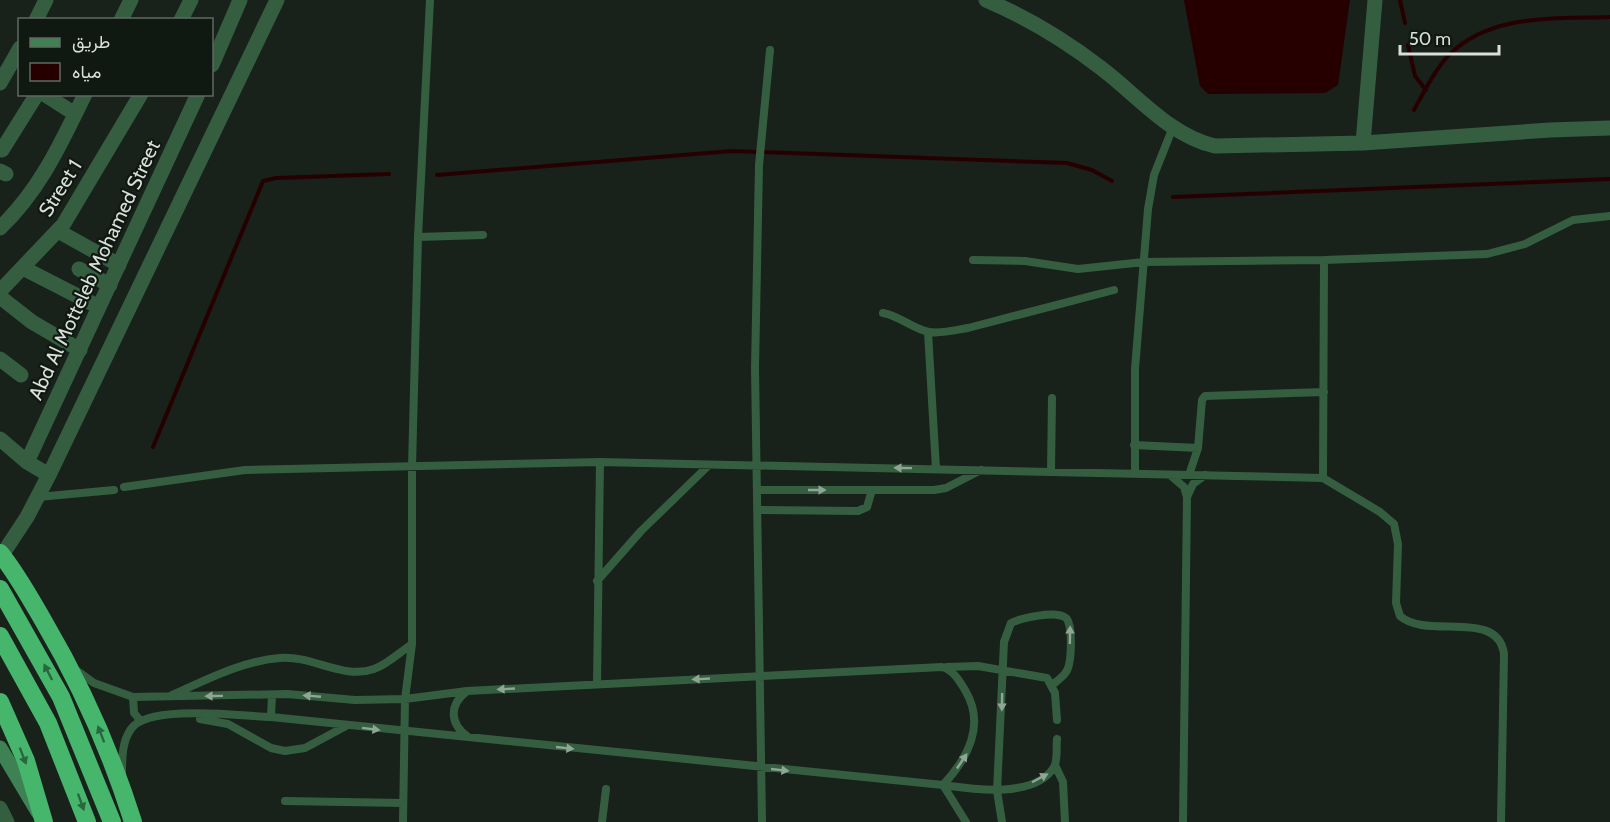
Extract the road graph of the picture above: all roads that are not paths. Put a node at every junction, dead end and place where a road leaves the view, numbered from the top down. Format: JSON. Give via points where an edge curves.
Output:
{"nodes":[{"id":1,"x":131,"y":0,"type":"edge"},
{"id":2,"x":240,"y":0,"type":"edge"},
{"id":3,"x":277,"y":0,"type":"edge"},
{"id":4,"x":430,"y":0,"type":"edge"},
{"id":5,"x":986,"y":0,"type":"edge"},
{"id":6,"x":1375,"y":0,"type":"edge"},
{"id":7,"x":189,"y":1,"type":"edge"},
{"id":8,"x":122,"y":18,"type":"edge"},
{"id":9,"x":182,"y":18,"type":"edge"},
{"id":10,"x":770,"y":50,"type":"dead end"},
{"id":11,"x":18,"y":52,"type":"edge"},
{"id":12,"x":213,"y":63,"type":"edge"},
{"id":13,"x":0,"y":83,"type":"edge"},
{"id":14,"x":36,"y":96,"type":"edge"},
{"id":15,"x":47,"y":96,"type":"edge"},
{"id":16,"x":84,"y":96,"type":"edge"},
{"id":17,"x":140,"y":96,"type":"edge"},
{"id":18,"x":197,"y":96,"type":"edge"},
{"id":19,"x":75,"y":114,"type":"junction"},
{"id":20,"x":1173,"y":127,"type":"junction"},
{"id":21,"x":1610,"y":128,"type":"edge"},
{"id":22,"x":1363,"y":144,"type":"junction"},
{"id":23,"x":2,"y":150,"type":"dead end"},
{"id":24,"x":1610,"y":216,"type":"edge"},
{"id":25,"x":0,"y":228,"type":"edge"},
{"id":26,"x":58,"y":231,"type":"junction"},
{"id":27,"x":483,"y":235,"type":"dead end"},
{"id":28,"x":418,"y":237,"type":"junction"},
{"id":29,"x":973,"y":260,"type":"dead end"},
{"id":30,"x":1324,"y":260,"type":"junction"},
{"id":31,"x":1144,"y":262,"type":"junction"},
{"id":32,"x":119,"y":265,"type":"junction"},
{"id":33,"x":23,"y":268,"type":"junction"},
{"id":34,"x":79,"y":269,"type":"dead end"},
{"id":35,"x":110,"y":285,"type":"junction"},
{"id":36,"x":1114,"y":290,"type":"dead end"},
{"id":37,"x":0,"y":291,"type":"edge"},
{"id":38,"x":0,"y":297,"type":"edge"},
{"id":39,"x":99,"y":307,"type":"junction"},
{"id":40,"x":883,"y":313,"type":"dead end"},
{"id":41,"x":928,"y":332,"type":"junction"},
{"id":42,"x":80,"y":350,"type":"junction"},
{"id":43,"x":0,"y":359,"type":"edge"},
{"id":44,"x":21,"y":375,"type":"dead end"},
{"id":45,"x":1324,"y":392,"type":"junction"},
{"id":46,"x":1052,"y":398,"type":"dead end"},
{"id":47,"x":0,"y":439,"type":"edge"},
{"id":48,"x":1134,"y":445,"type":"junction"},
{"id":49,"x":1197,"y":448,"type":"junction"},
{"id":50,"x":27,"y":462,"type":"junction"},
{"id":51,"x":600,"y":462,"type":"junction"},
{"id":52,"x":710,"y":465,"type":"junction"},
{"id":53,"x":755,"y":465,"type":"junction"},
{"id":54,"x":412,"y":467,"type":"junction"},
{"id":55,"x":936,"y":469,"type":"junction"},
{"id":56,"x":982,"y":469,"type":"junction"},
{"id":57,"x":1051,"y":472,"type":"junction"},
{"id":58,"x":1135,"y":474,"type":"junction"},
{"id":59,"x":1170,"y":475,"type":"junction"},
{"id":60,"x":1189,"y":475,"type":"junction"},
{"id":61,"x":1205,"y":475,"type":"junction"},
{"id":62,"x":49,"y":476,"type":"junction"},
{"id":63,"x":1323,"y":478,"type":"junction"},
{"id":64,"x":124,"y":488,"type":"dead end"},
{"id":65,"x":114,"y":490,"type":"dead end"},
{"id":66,"x":758,"y":490,"type":"junction"},
{"id":67,"x":872,"y":490,"type":"junction"},
{"id":68,"x":38,"y":497,"type":"junction"},
{"id":69,"x":1187,"y":497,"type":"junction"},
{"id":70,"x":758,"y":510,"type":"junction"},
{"id":71,"x":1,"y":554,"type":"edge"},
{"id":72,"x":597,"y":581,"type":"junction"},
{"id":73,"x":0,"y":589,"type":"edge"},
{"id":74,"x":0,"y":636,"type":"edge"},
{"id":75,"x":412,"y":644,"type":"junction"},
{"id":76,"x":70,"y":666,"type":"junction"},
{"id":77,"x":942,"y":668,"type":"junction"},
{"id":78,"x":1002,"y":669,"type":"junction"},
{"id":79,"x":759,"y":676,"type":"junction"},
{"id":80,"x":597,"y":684,"type":"junction"},
{"id":81,"x":1052,"y":685,"type":"junction"},
{"id":82,"x":467,"y":691,"type":"junction"},
{"id":83,"x":272,"y":694,"type":"junction"},
{"id":84,"x":133,"y":697,"type":"junction"},
{"id":85,"x":167,"y":697,"type":"junction"},
{"id":86,"x":405,"y":699,"type":"junction"},
{"id":87,"x":0,"y":702,"type":"edge"},
{"id":88,"x":172,"y":715,"type":"junction"},
{"id":89,"x":271,"y":717,"type":"junction"},
{"id":90,"x":140,"y":720,"type":"junction"},
{"id":91,"x":1057,"y":720,"type":"dead end"},
{"id":92,"x":347,"y":726,"type":"junction"},
{"id":93,"x":403,"y":732,"type":"junction"},
{"id":94,"x":467,"y":736,"type":"junction"},
{"id":95,"x":1057,"y":739,"type":"dead end"},
{"id":96,"x":0,"y":748,"type":"edge"},
{"id":97,"x":1055,"y":765,"type":"junction"},
{"id":98,"x":760,"y":768,"type":"junction"},
{"id":99,"x":943,"y":785,"type":"junction"},
{"id":100,"x":122,"y":788,"type":"junction"},
{"id":101,"x":606,"y":789,"type":"dead end"},
{"id":102,"x":997,"y":791,"type":"junction"},
{"id":103,"x":285,"y":801,"type":"dead end"},
{"id":104,"x":403,"y":803,"type":"junction"},
{"id":105,"x":0,"y":808,"type":"edge"},
{"id":106,"x":44,"y":821,"type":"edge"},
{"id":107,"x":7,"y":822,"type":"edge"},
{"id":108,"x":87,"y":822,"type":"edge"},
{"id":109,"x":110,"y":822,"type":"edge"},
{"id":110,"x":132,"y":822,"type":"edge"},
{"id":111,"x":403,"y":822,"type":"edge"},
{"id":112,"x":602,"y":822,"type":"edge"},
{"id":113,"x":762,"y":822,"type":"edge"},
{"id":114,"x":966,"y":822,"type":"edge"},
{"id":115,"x":1002,"y":822,"type":"edge"},
{"id":116,"x":1065,"y":822,"type":"edge"},
{"id":117,"x":1183,"y":822,"type":"edge"},
{"id":118,"x":1501,"y":822,"type":"edge"}],
"edges":[{"from":1,"to":8,"type":"street"},
{"from":2,"to":12,"type":"street"},
{"from":3,"to":62,"type":"street"},
{"from":4,"to":28,"type":"lane"},
{"from":5,"to":20,"type":"street","via":[[1066,43]]},
{"from":6,"to":22,"type":"street"},
{"from":7,"to":9,"type":"street"},
{"from":10,"to":53,"type":"lane","via":[[759,165]]},
{"from":11,"to":13,"type":"street"},
{"from":14,"to":23,"type":"street"},
{"from":15,"to":19,"type":"street"},
{"from":16,"to":19,"type":"street"},
{"from":17,"to":26,"type":"street","name":"Street 1"},
{"from":18,"to":32,"type":"street","name":"Abd Al Motteleb Mohamed Street"},
{"from":19,"to":25,"type":"street","via":[[43,176]]},
{"from":20,"to":22,"type":"street","via":[[1215,146]]},
{"from":20,"to":31,"type":"lane","via":[[1154,175]]},
{"from":21,"to":22,"type":"street"},
{"from":24,"to":30,"type":"lane","via":[[1573,220],[1525,244],[1494,253]]},
{"from":26,"to":32,"type":"street"},
{"from":26,"to":33,"type":"street","name":"Street 1"},
{"from":27,"to":28,"type":"lane"},
{"from":28,"to":54,"type":"lane"},
{"from":29,"to":31,"type":"lane","via":[[1025,261],[1078,269]]},
{"from":30,"to":31,"type":"lane"},
{"from":30,"to":45,"type":"lane"},
{"from":31,"to":48,"type":"lane","via":[[1135,369]]},
{"from":32,"to":35,"type":"street","name":"Abd Al Motteleb Mohamed Street"},
{"from":33,"to":37,"type":"street","name":"Street 1"},
{"from":33,"to":39,"type":"street"},
{"from":34,"to":35,"type":"street"},
{"from":35,"to":39,"type":"street","name":"Abd Al Motteleb Mohamed Street"},
{"from":36,"to":41,"type":"lane","via":[[968,328]]},
{"from":38,"to":42,"type":"street","via":[[32,322]]},
{"from":39,"to":42,"type":"street","name":"Abd Al Motteleb Mohamed Street"},
{"from":40,"to":41,"type":"lane"},
{"from":41,"to":55,"type":"lane"},
{"from":42,"to":50,"type":"street","name":"Abd Al Motteleb Mohamed Street"},
{"from":43,"to":44,"type":"street"},
{"from":45,"to":49,"type":"lane","via":[[1205,396]]},
{"from":45,"to":63,"type":"lane"},
{"from":46,"to":57,"type":"lane"},
{"from":47,"to":50,"type":"street"},
{"from":48,"to":49,"type":"lane"},
{"from":48,"to":58,"type":"lane"},
{"from":49,"to":60,"type":"lane"},
{"from":50,"to":62,"type":"street"},
{"from":51,"to":52,"type":"lane"},
{"from":51,"to":54,"type":"lane"},
{"from":51,"to":72,"type":"lane"},
{"from":52,"to":53,"type":"lane"},
{"from":52,"to":72,"type":"lane"},
{"from":55,"to":53,"type":"lane","one_way":true},
{"from":53,"to":66,"type":"lane"},
{"from":54,"to":64,"type":"lane","via":[[245,470]]},
{"from":54,"to":75,"type":"lane"},
{"from":55,"to":56,"type":"lane"},
{"from":56,"to":57,"type":"lane"},
{"from":56,"to":67,"type":"lane","via":[[946,488]]},
{"from":57,"to":58,"type":"lane"},
{"from":58,"to":59,"type":"lane"},
{"from":59,"to":60,"type":"lane"},
{"from":59,"to":69,"type":"lane","via":[[1184,487]]},
{"from":60,"to":61,"type":"lane"},
{"from":61,"to":63,"type":"lane"},
{"from":61,"to":69,"type":"lane","via":[[1193,484]]},
{"from":62,"to":68,"type":"street"},
{"from":63,"to":118,"type":"lane","via":[[1394,524],[1398,544],[1396,603],[1400,616],[1415,626],[1475,628],[1499,638],[1504,654]]},
{"from":65,"to":68,"type":"lane"},
{"from":66,"to":67,"type":"lane","one_way":true},
{"from":66,"to":70,"type":"lane"},
{"from":67,"to":70,"type":"lane","via":[[867,507],[858,511]]},
{"from":68,"to":71,"type":"street"},
{"from":69,"to":117,"type":"lane"},
{"from":70,"to":79,"type":"lane"},
{"from":71,"to":76,"type":"highway"},
{"from":72,"to":80,"type":"lane"},
{"from":109,"to":73,"type":"highway","one_way":true,"bridge":true,"via":[[61,697]]},
{"from":74,"to":108,"type":"highway","one_way":true,"via":[[48,723]]},
{"from":75,"to":85,"type":"lane","via":[[365,671],[346,672],[303,659],[269,659],[241,666]]},
{"from":75,"to":86,"type":"lane"},
{"from":76,"to":84,"type":"lane","via":[[94,683]]},
{"from":100,"to":76,"type":"highway","one_way":true},
{"from":77,"to":78,"type":"lane"},
{"from":77,"to":79,"type":"lane"},
{"from":99,"to":77,"type":"lane","one_way":true,"via":[[965,757],[975,727],[969,697],[949,669]]},
{"from":78,"to":81,"type":"lane","via":[[1039,674]]},
{"from":81,"to":78,"type":"lane","one_way":true,"via":[[1069,665],[1071,626],[1061,615],[1029,616],[1011,623],[1004,642]]},
{"from":78,"to":102,"type":"lane","one_way":true},
{"from":79,"to":80,"type":"lane","one_way":true},
{"from":79,"to":98,"type":"lane"},
{"from":80,"to":82,"type":"lane","one_way":true},
{"from":81,"to":91,"type":"lane"},
{"from":82,"to":86,"type":"lane"},
{"from":82,"to":94,"type":"lane","via":[[457,701],[453,714],[457,727]]},
{"from":83,"to":85,"type":"lane","one_way":true},
{"from":86,"to":83,"type":"lane","one_way":true},
{"from":83,"to":89,"type":"lane"},
{"from":84,"to":85,"type":"lane"},
{"from":84,"to":90,"type":"lane","via":[[134,713]]},
{"from":86,"to":93,"type":"lane"},
{"from":87,"to":106,"type":"highway","one_way":true,"via":[[26,761]]},
{"from":88,"to":89,"type":"lane"},
{"from":88,"to":90,"type":"lane"},
{"from":88,"to":92,"type":"lane","via":[[228,724],[285,751],[305,748]]},
{"from":89,"to":92,"type":"lane"},
{"from":90,"to":100,"type":"lane","via":[[126,739]]},
{"from":92,"to":93,"type":"lane","one_way":true},
{"from":93,"to":94,"type":"lane"},
{"from":93,"to":104,"type":"lane"},
{"from":94,"to":98,"type":"lane","one_way":true},
{"from":95,"to":97,"type":"lane"},
{"from":96,"to":106,"type":"main road"},
{"from":102,"to":97,"type":"lane","one_way":true,"via":[[1038,780]]},
{"from":97,"to":116,"type":"lane","via":[[1063,782]]},
{"from":98,"to":99,"type":"lane","one_way":true},
{"from":98,"to":113,"type":"lane"},
{"from":99,"to":102,"type":"lane"},
{"from":99,"to":114,"type":"lane"},
{"from":100,"to":109,"type":"highway","via":[[119,806]]},
{"from":100,"to":110,"type":"highway"},
{"from":101,"to":112,"type":"lane"},
{"from":102,"to":115,"type":"lane"},
{"from":103,"to":104,"type":"lane"},
{"from":104,"to":111,"type":"lane"},
{"from":105,"to":107,"type":"street"}]}
